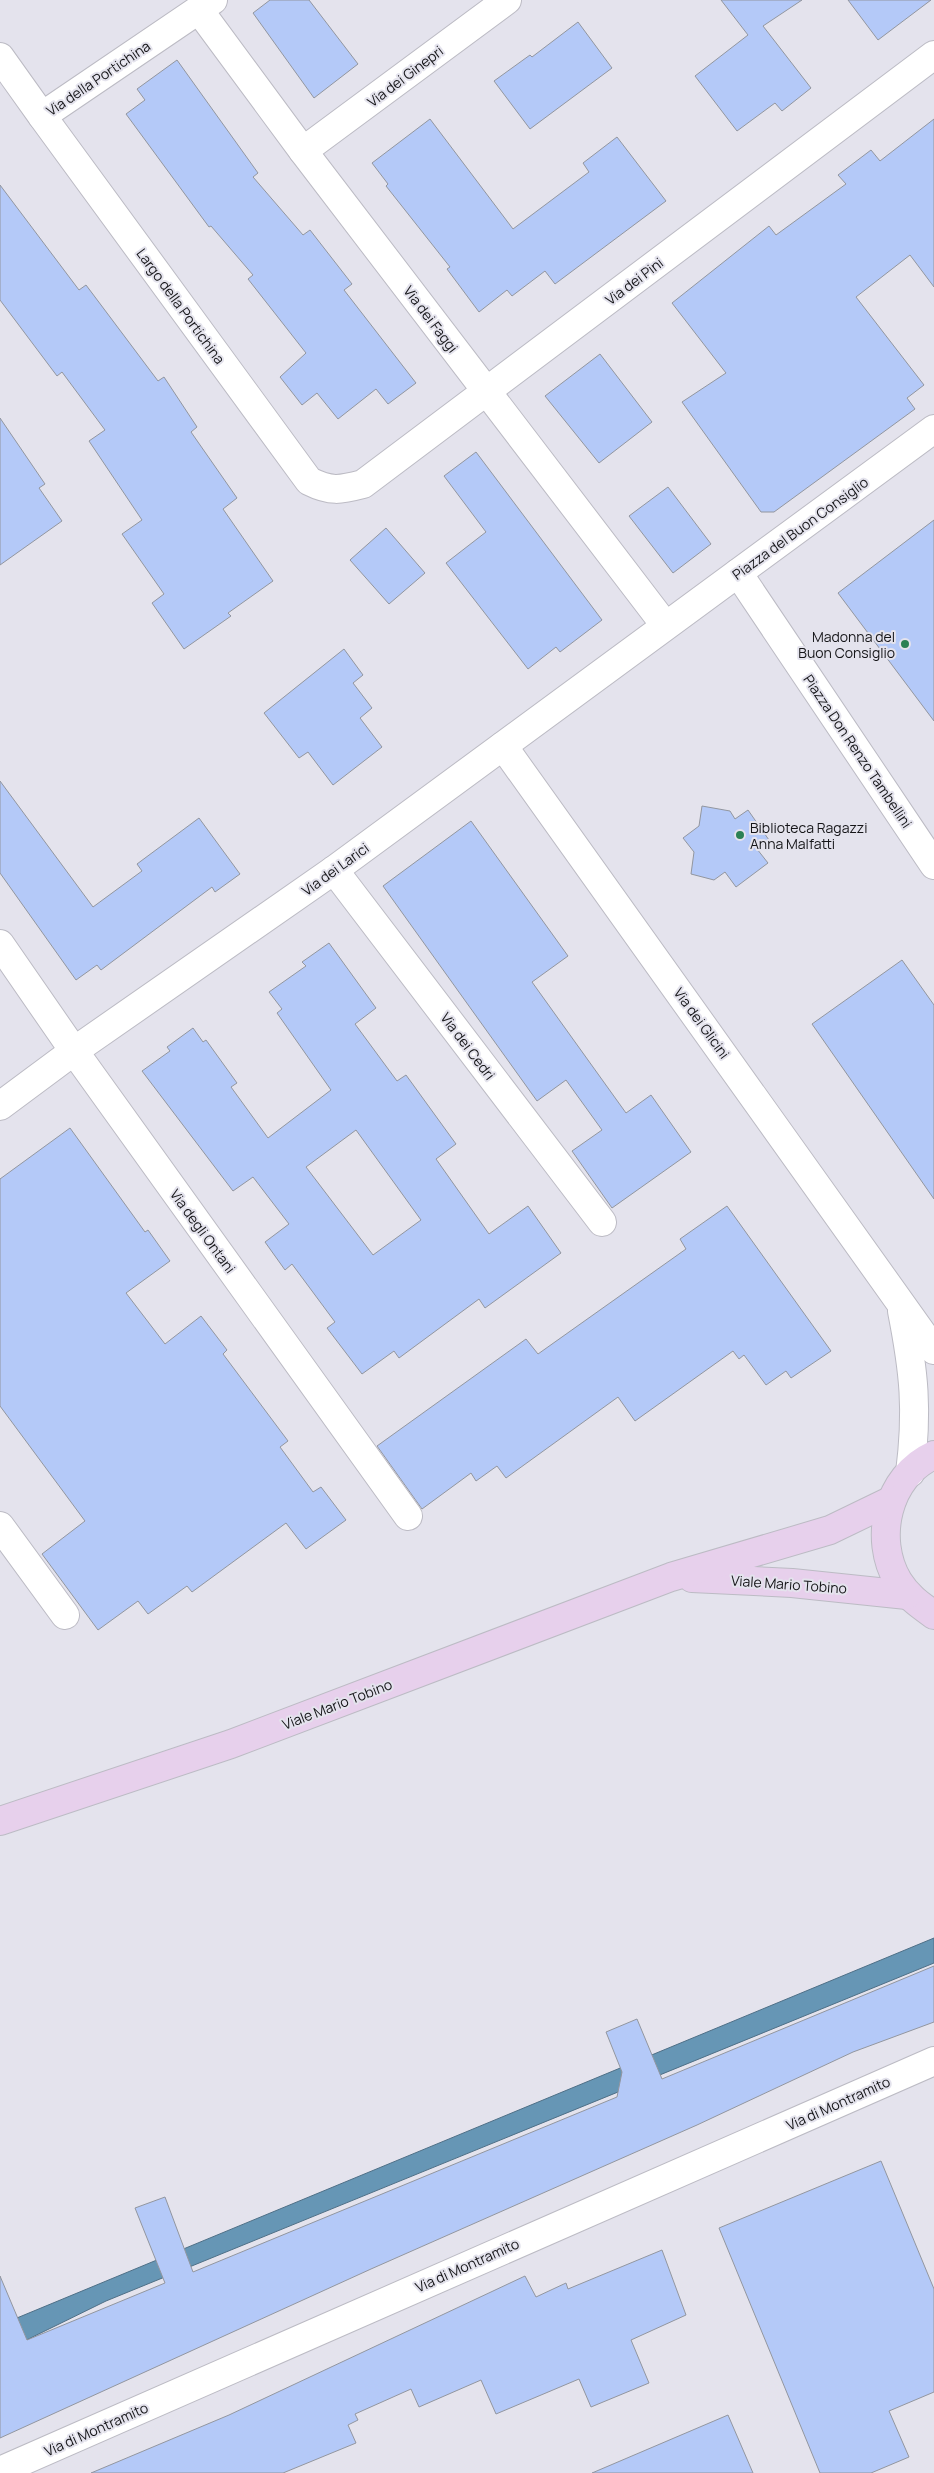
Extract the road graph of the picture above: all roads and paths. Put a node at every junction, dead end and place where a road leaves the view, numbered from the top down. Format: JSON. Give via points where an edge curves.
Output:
{"nodes":[{"id":1,"x":507,"y":0,"type":"edge"},
{"id":2,"x":206,"y":5,"type":"edge"},
{"id":3,"x":934,"y":55,"type":"edge"},
{"id":4,"x":0,"y":57,"type":"edge"},
{"id":5,"x":42,"y":116,"type":"junction"},
{"id":6,"x":304,"y":151,"type":"junction"},
{"id":7,"x":486,"y":392,"type":"junction"},
{"id":8,"x":934,"y":429,"type":"edge"},
{"id":9,"x":326,"y":490,"type":"joint"},
{"id":10,"x":738,"y":573,"type":"junction"},
{"id":11,"x":665,"y":625,"type":"junction"},
{"id":12,"x":503,"y":746,"type":"junction"},
{"id":13,"x":932,"y":857,"type":"edge"},
{"id":14,"x":334,"y":870,"type":"junction"},
{"id":15,"x":0,"y":944,"type":"edge"},
{"id":16,"x":74,"y":1051,"type":"junction"},
{"id":17,"x":0,"y":1106,"type":"edge"},
{"id":18,"x":602,"y":1222,"type":"dead end"},
{"id":19,"x":900,"y":1300,"type":"junction"},
{"id":20,"x":934,"y":1350,"type":"edge"},
{"id":21,"x":934,"y":1455,"type":"edge"},
{"id":22,"x":910,"y":1473,"type":"junction"},
{"id":23,"x":892,"y":1500,"type":"junction"},
{"id":24,"x":408,"y":1516,"type":"dead end"},
{"id":25,"x":0,"y":1526,"type":"edge"},
{"id":26,"x":671,"y":1577,"type":"junction"},
{"id":27,"x":908,"y":1595,"type":"junction"},
{"id":28,"x":65,"y":1615,"type":"dead end"},
{"id":29,"x":934,"y":1615,"type":"edge"},
{"id":30,"x":0,"y":1821,"type":"edge"},
{"id":31,"x":934,"y":2061,"type":"edge"},
{"id":32,"x":0,"y":2471,"type":"edge"}],
"edges":[{"from":1,"to":6,"type":"street","name":"Via dei Ginepri"},
{"from":2,"to":5,"type":"street","name":"Via della Portichina"},
{"from":2,"to":6,"type":"street","name":"Via dei Faggi"},
{"from":3,"to":7,"type":"street","name":"Via dei Pini"},
{"from":4,"to":5,"type":"street","name":"Via della Portichina"},
{"from":5,"to":9,"type":"street","name":"Largo della Portichina","via":[[310,481]]},
{"from":6,"to":7,"type":"street","name":"Via dei Faggi"},
{"from":7,"to":9,"type":"street","name":"Via dei Pini","via":[[363,484]]},
{"from":7,"to":11,"type":"street","name":"Via dei Faggi"},
{"from":8,"to":10,"type":"street","name":"Piazza del Buon Consiglio"},
{"from":10,"to":11,"type":"street","name":"Piazza del Buon Consiglio"},
{"from":10,"to":13,"type":"street","name":"Piazza Don Renzo Tambellini"},
{"from":11,"to":12,"type":"street","name":"Via dei Larici"},
{"from":12,"to":14,"type":"street","name":"Via dei Larici"},
{"from":12,"to":19,"type":"street","name":"Via dei Glicini"},
{"from":14,"to":16,"type":"street","name":"Via dei Larici"},
{"from":14,"to":18,"type":"street","name":"Via dei Cedri"},
{"from":15,"to":16,"type":"street","name":"Via degli Ontani"},
{"from":16,"to":17,"type":"street","name":"Via dei Larici"},
{"from":16,"to":24,"type":"street","name":"Via degli Ontani"},
{"from":19,"to":20,"type":"street","name":"Via dei Glicini"},
{"from":19,"to":22,"type":"street","name":"Via dei Glicini","via":[[912,1359],[915,1397]]},
{"from":21,"to":22,"type":"main road"},
{"from":22,"to":23,"type":"main road"},
{"from":23,"to":26,"type":"main road","name":"Viale Mario Tobino","via":[[830,1530]]},
{"from":23,"to":27,"type":"main road","via":[[886,1521],[885,1543],[890,1565]]},
{"from":25,"to":28,"type":"street"},
{"from":26,"to":27,"type":"main road","name":"Viale Mario Tobino","via":[[792,1583]]},
{"from":26,"to":30,"type":"main road","name":"Viale Mario Tobino","via":[[231,1744]]},
{"from":27,"to":29,"type":"main road"},
{"from":31,"to":32,"type":"street","name":"Via di Montramito"}]}
